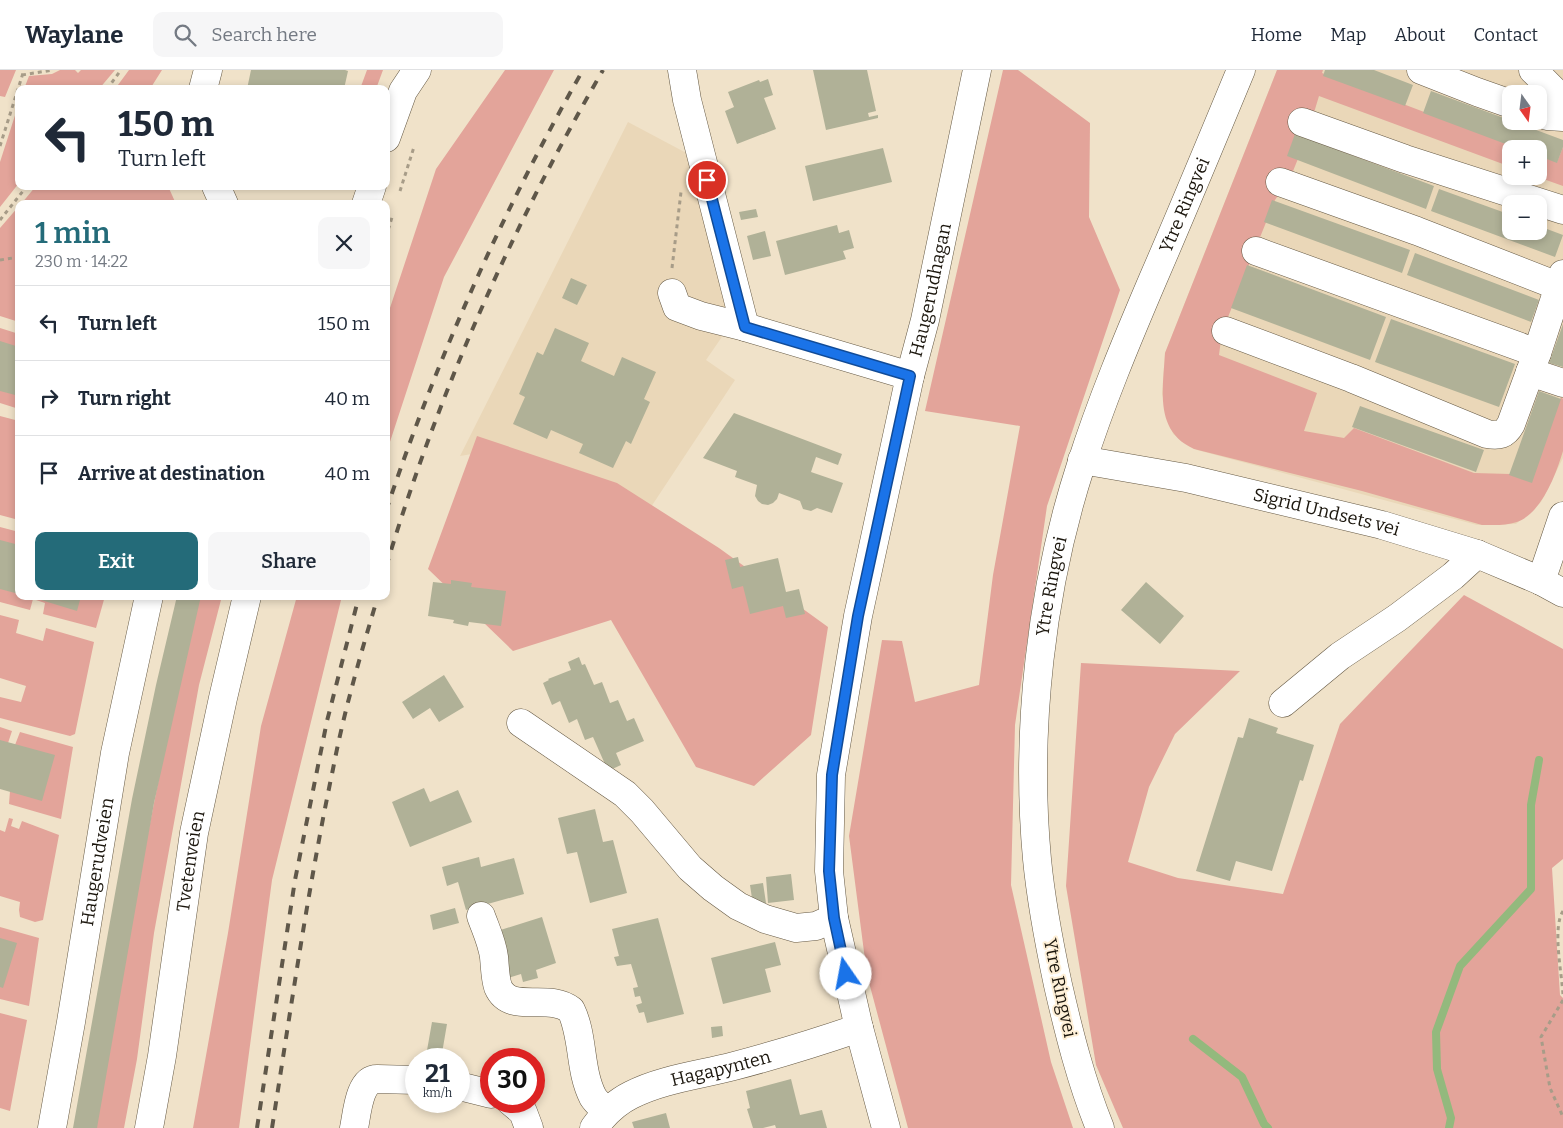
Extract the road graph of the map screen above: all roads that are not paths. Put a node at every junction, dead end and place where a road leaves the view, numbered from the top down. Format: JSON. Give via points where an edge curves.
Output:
{"nodes":[{"id":1,"x":208,"y":70,"type":"edge"},
{"id":2,"x":682,"y":70,"type":"edge"},
{"id":3,"x":977,"y":70,"type":"edge"},
{"id":4,"x":1241,"y":70,"type":"edge"},
{"id":5,"x":1421,"y":70,"type":"edge"},
{"id":6,"x":1533,"y":70,"type":"edge"},
{"id":7,"x":409,"y":77,"type":"edge"},
{"id":8,"x":204,"y":85,"type":"edge"},
{"id":9,"x":1563,"y":100,"type":"edge"},
{"id":10,"x":1502,"y":101,"type":"edge"},
{"id":11,"x":1548,"y":116,"type":"edge"},
{"id":12,"x":1563,"y":116,"type":"edge"},
{"id":13,"x":1302,"y":122,"type":"dead end"},
{"id":14,"x":390,"y":127,"type":"edge"},
{"id":15,"x":1280,"y":182,"type":"dead end"},
{"id":16,"x":1563,"y":210,"type":"edge"},
{"id":17,"x":1256,"y":250,"type":"dead end"},
{"id":18,"x":1561,"y":280,"type":"edge"},
{"id":19,"x":672,"y":293,"type":"road end"},
{"id":20,"x":745,"y":327,"type":"junction"},
{"id":21,"x":1226,"y":331,"type":"dead end"},
{"id":22,"x":1534,"y":363,"type":"junction"},
{"id":23,"x":910,"y":376,"type":"junction"},
{"id":24,"x":1563,"y":384,"type":"edge"},
{"id":25,"x":1082,"y":460,"type":"junction"},
{"id":26,"x":1563,"y":516,"type":"edge"},
{"id":27,"x":1477,"y":554,"type":"junction"},
{"id":28,"x":1552,"y":586,"type":"edge"},
{"id":29,"x":148,"y":600,"type":"edge"},
{"id":30,"x":246,"y":600,"type":"edge"},
{"id":31,"x":1283,"y":703,"type":"dead end"},
{"id":32,"x":521,"y":724,"type":"dead end"},
{"id":33,"x":481,"y":916,"type":"dead end"},
{"id":34,"x":834,"y":918,"type":"junction"},
{"id":35,"x":859,"y":1028,"type":"junction"},
{"id":36,"x":405,"y":1080,"type":"edge"},
{"id":37,"x":523,"y":1113,"type":"edge"},
{"id":38,"x":600,"y":1120,"type":"edge"},
{"id":39,"x":52,"y":1128,"type":"edge"},
{"id":40,"x":149,"y":1128,"type":"edge"},
{"id":41,"x":354,"y":1128,"type":"edge"},
{"id":42,"x":530,"y":1128,"type":"edge"},
{"id":43,"x":886,"y":1128,"type":"edge"},
{"id":44,"x":1100,"y":1128,"type":"edge"}],
"edges":[{"from":1,"to":8,"type":"street"},
{"from":2,"to":20,"type":"street"},
{"from":3,"to":23,"type":"street","name":"Haugerudhagan","via":[[925,320]]},
{"from":4,"to":25,"type":"street","name":"Ytre Ringvei","via":[[1124,349]]},
{"from":5,"to":10,"type":"street"},
{"from":6,"to":9,"type":"street"},
{"from":7,"to":14,"type":"street"},
{"from":11,"to":12,"type":"street"},
{"from":13,"to":16,"type":"street"},
{"from":15,"to":18,"type":"street"},
{"from":17,"to":22,"type":"street"},
{"from":18,"to":22,"type":"street"},
{"from":19,"to":20,"type":"street","via":[[676,307]]},
{"from":20,"to":23,"type":"street"},
{"from":21,"to":22,"type":"street","via":[[1496,436],[1507,432]]},
{"from":22,"to":24,"type":"street"},
{"from":23,"to":34,"type":"street","name":"Haugerudhagan","via":[[858,616],[832,775],[829,871]]},
{"from":25,"to":27,"type":"street","name":"Sigrid Undsets vei","via":[[1186,478],[1325,510]]},
{"from":25,"to":44,"type":"street","name":"Ytre Ringvei","via":[[1056,558],[1046,613],[1037,680],[1034,799],[1037,860],[1052,957],[1070,1037]]},
{"from":26,"to":28,"type":"street"},
{"from":27,"to":28,"type":"street","name":"Sigrid Undsets vei"},
{"from":27,"to":31,"type":"street","via":[[1454,576],[1340,656]]},
{"from":29,"to":39,"type":"street","name":"Haugerudveien","via":[[115,753]]},
{"from":30,"to":40,"type":"street","name":"Tvetenveien","via":[[194,833]]},
{"from":32,"to":34,"type":"street","via":[[625,794],[690,868],[738,906],[765,919],[796,928],[816,926]]},
{"from":33,"to":38,"type":"street","via":[[490,938],[498,987],[505,997],[518,1002],[557,1002],[571,1010]]},
{"from":34,"to":35,"type":"street","name":"Haugerudhagan"},
{"from":35,"to":38,"type":"street","name":"Hagapynten","via":[[649,1088],[630,1095]]},
{"from":35,"to":43,"type":"street","name":"Haugerudhagan"},
{"from":36,"to":41,"type":"street","via":[[372,1079],[367,1082]]},
{"from":37,"to":42,"type":"street"}]}
